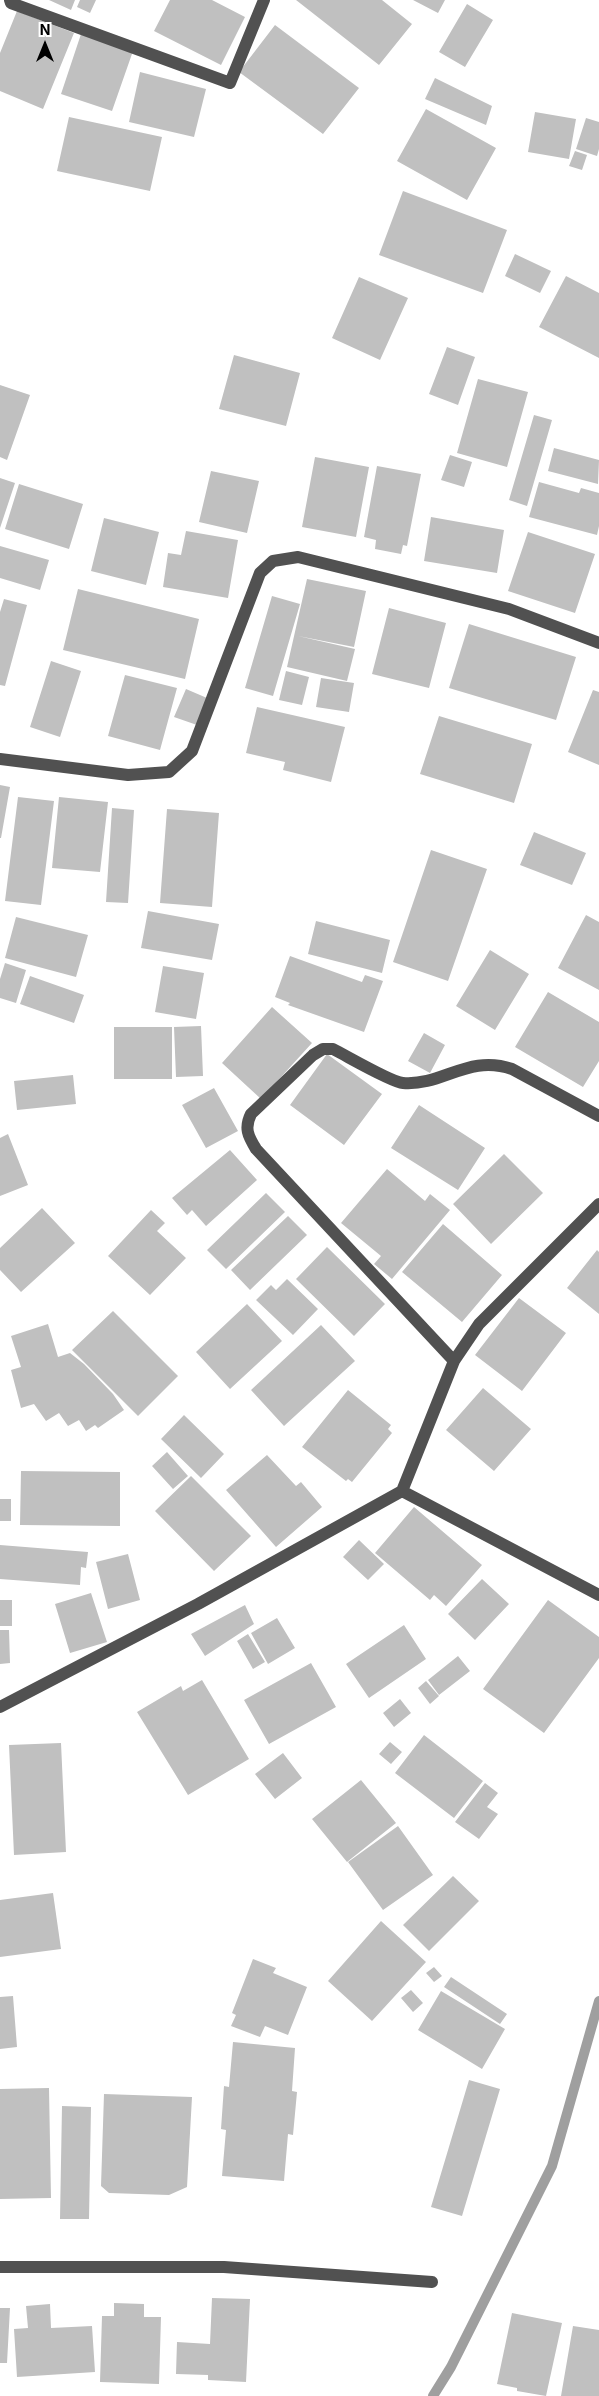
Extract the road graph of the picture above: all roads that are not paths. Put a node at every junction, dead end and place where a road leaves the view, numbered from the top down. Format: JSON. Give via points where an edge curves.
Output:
{"nodes":[{"id":1,"x":10,"y":0,"type":"edge"},
{"id":2,"x":264,"y":0,"type":"edge"},
{"id":3,"x":599,"y":643,"type":"edge"},
{"id":4,"x":0,"y":759,"type":"edge"},
{"id":5,"x":599,"y":1116,"type":"edge"},
{"id":6,"x":599,"y":1204,"type":"edge"},
{"id":7,"x":454,"y":1361,"type":"junction"},
{"id":8,"x":402,"y":1491,"type":"junction"},
{"id":9,"x":599,"y":1595,"type":"edge"},
{"id":10,"x":0,"y":1707,"type":"edge"},
{"id":11,"x":0,"y":2267,"type":"edge"},
{"id":12,"x":432,"y":2282,"type":"dead end"}],
"edges":[{"from":1,"to":2,"type":"street","via":[[230,83]]},
{"from":3,"to":4,"type":"street","via":[[509,609],[298,557],[274,561],[260,573],[192,751],[169,772],[128,775]]},
{"from":5,"to":7,"type":"street","via":[[498,1064],[478,1064],[416,1083],[400,1082],[333,1049],[323,1049],[313,1055],[251,1114],[246,1123],[247,1136],[256,1149]]},
{"from":6,"to":7,"type":"street","via":[[479,1324]]},
{"from":7,"to":8,"type":"street"},
{"from":8,"to":9,"type":"street"},
{"from":8,"to":10,"type":"street","via":[[198,1604]]},
{"from":11,"to":12,"type":"street","via":[[224,2267]]}]}
